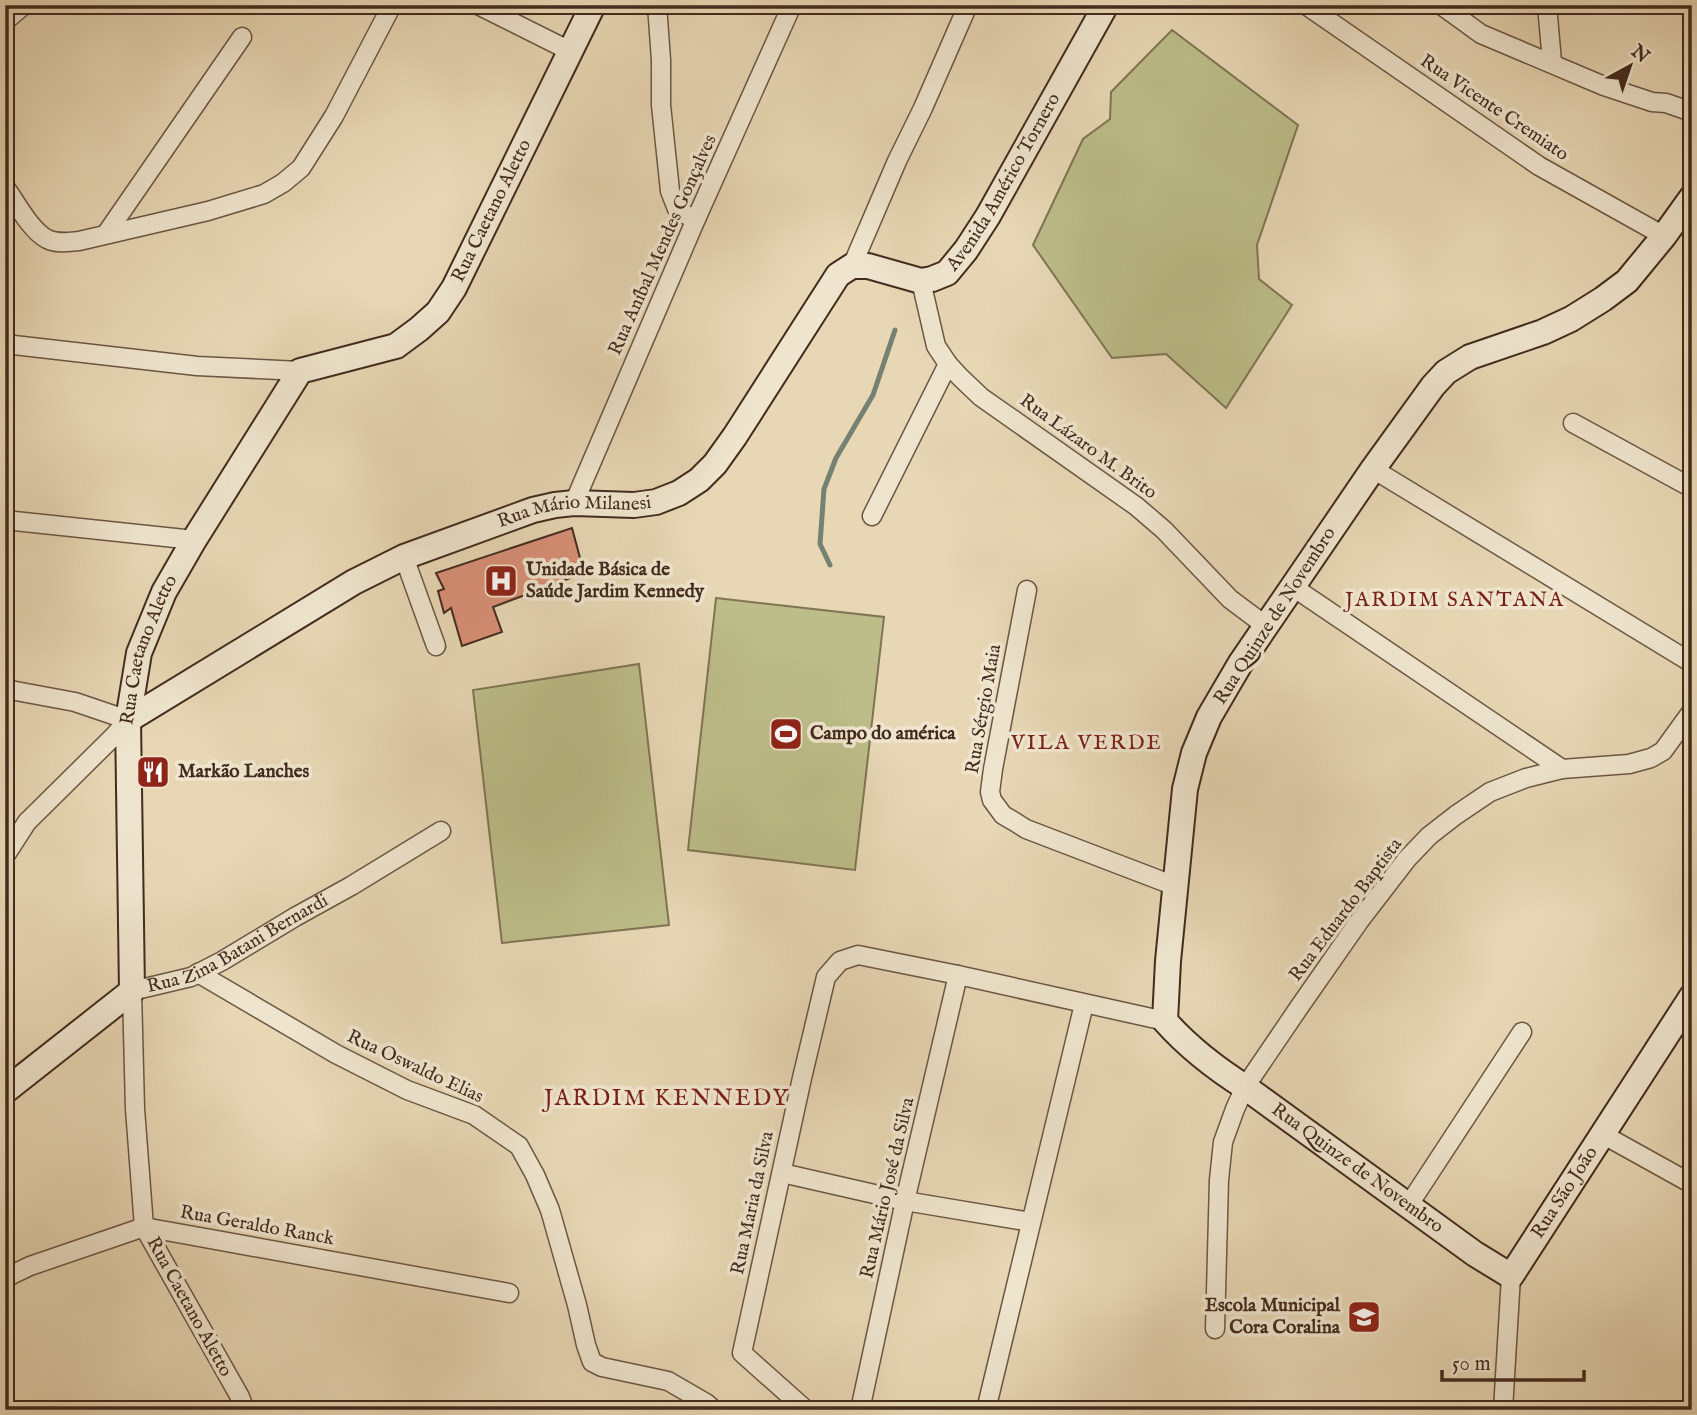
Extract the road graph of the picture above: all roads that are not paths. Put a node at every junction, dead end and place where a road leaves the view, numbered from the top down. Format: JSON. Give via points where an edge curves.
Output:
{"nodes":[{"id":1,"x":24,"y":5,"type":"edge"},
{"id":2,"x":392,"y":5,"type":"edge"},
{"id":3,"x":478,"y":5,"type":"edge"},
{"id":4,"x":593,"y":5,"type":"edge"},
{"id":5,"x":612,"y":5,"type":"edge"},
{"id":6,"x":646,"y":5,"type":"edge"},
{"id":7,"x":792,"y":5,"type":"edge"},
{"id":8,"x":968,"y":5,"type":"edge"},
{"id":9,"x":1106,"y":5,"type":"edge"},
{"id":10,"x":1306,"y":5,"type":"edge"},
{"id":11,"x":1441,"y":5,"type":"edge"},
{"id":12,"x":1547,"y":5,"type":"edge"},
{"id":13,"x":658,"y":12,"type":"edge"},
{"id":14,"x":5,"y":20,"type":"edge"},
{"id":15,"x":242,"y":37,"type":"dead end"},
{"id":16,"x":575,"y":42,"type":"junction"},
{"id":17,"x":1552,"y":62,"type":"junction"},
{"id":18,"x":1692,"y":97,"type":"edge"},
{"id":19,"x":1666,"y":103,"type":"junction"},
{"id":20,"x":1692,"y":112,"type":"edge"},
{"id":21,"x":5,"y":187,"type":"edge"},
{"id":22,"x":1692,"y":197,"type":"edge"},
{"id":23,"x":696,"y":219,"type":"junction"},
{"id":24,"x":106,"y":234,"type":"junction"},
{"id":25,"x":1664,"y":236,"type":"junction"},
{"id":26,"x":852,"y":266,"type":"junction"},
{"id":27,"x":921,"y":281,"type":"junction"},
{"id":28,"x":5,"y":344,"type":"edge"},
{"id":29,"x":948,"y":363,"type":"junction"},
{"id":30,"x":300,"y":371,"type":"junction"},
{"id":31,"x":1573,"y":423,"type":"dead end"},
{"id":32,"x":1373,"y":469,"type":"junction"},
{"id":33,"x":1692,"y":488,"type":"edge"},
{"id":34,"x":574,"y":503,"type":"junction"},
{"id":35,"x":872,"y":516,"type":"dead end"},
{"id":36,"x":5,"y":520,"type":"edge"},
{"id":37,"x":194,"y":540,"type":"junction"},
{"id":38,"x":404,"y":557,"type":"junction"},
{"id":39,"x":1293,"y":587,"type":"junction"},
{"id":40,"x":1027,"y":590,"type":"dead end"},
{"id":41,"x":1266,"y":626,"type":"junction"},
{"id":42,"x":436,"y":646,"type":"dead end"},
{"id":43,"x":1692,"y":663,"type":"edge"},
{"id":44,"x":5,"y":689,"type":"edge"},
{"id":45,"x":1692,"y":711,"type":"edge"},
{"id":46,"x":128,"y":720,"type":"junction"},
{"id":47,"x":1562,"y":769,"type":"junction"},
{"id":48,"x":27,"y":822,"type":"junction"},
{"id":49,"x":5,"y":828,"type":"edge"},
{"id":50,"x":441,"y":831,"type":"dead end"},
{"id":51,"x":5,"y":856,"type":"edge"},
{"id":52,"x":1175,"y":886,"type":"junction"},
{"id":53,"x":198,"y":973,"type":"junction"},
{"id":54,"x":958,"y":975,"type":"junction"},
{"id":55,"x":132,"y":991,"type":"junction"},
{"id":56,"x":1692,"y":996,"type":"edge"},
{"id":57,"x":1084,"y":1004,"type":"junction"},
{"id":58,"x":1165,"y":1021,"type":"junction"},
{"id":59,"x":1522,"y":1032,"type":"dead end"},
{"id":60,"x":1245,"y":1087,"type":"junction"},
{"id":61,"x":5,"y":1091,"type":"edge"},
{"id":62,"x":1602,"y":1134,"type":"junction"},
{"id":63,"x":782,"y":1173,"type":"junction"},
{"id":64,"x":1692,"y":1184,"type":"edge"},
{"id":65,"x":905,"y":1201,"type":"junction"},
{"id":66,"x":1408,"y":1206,"type":"junction"},
{"id":67,"x":1031,"y":1222,"type":"junction"},
{"id":68,"x":144,"y":1227,"type":"junction"},
{"id":69,"x":1511,"y":1276,"type":"junction"},
{"id":70,"x":5,"y":1278,"type":"edge"},
{"id":71,"x":509,"y":1293,"type":"dead end"},
{"id":72,"x":1215,"y":1329,"type":"dead end"},
{"id":73,"x":244,"y":1410,"type":"edge"},
{"id":74,"x":714,"y":1410,"type":"edge"},
{"id":75,"x":806,"y":1410,"type":"edge"},
{"id":76,"x":860,"y":1410,"type":"edge"},
{"id":77,"x":986,"y":1410,"type":"edge"},
{"id":78,"x":1503,"y":1410,"type":"edge"}],
"edges":[{"from":1,"to":14,"type":"street"},
{"from":2,"to":24,"type":"street","via":[[334,116],[301,168],[283,183],[264,194],[208,211]]},
{"from":3,"to":16,"type":"street"},
{"from":4,"to":16,"type":"street","name":"Rua Caetano Aletto"},
{"from":5,"to":16,"type":"street","name":"Rua Caetano Aletto"},
{"from":6,"to":13,"type":"street"},
{"from":7,"to":23,"type":"street","name":"Rua Aníbal Mendes Gonçalves"},
{"from":8,"to":26,"type":"street","name":"Rua Mário Milanesi"},
{"from":9,"to":27,"type":"street","name":"Avenida Américo Tornero","via":[[966,250],[947,273]]},
{"from":10,"to":25,"type":"street","name":"Rua Vicente Cremiato","via":[[1539,166]]},
{"from":11,"to":17,"type":"street","via":[[1481,34]]},
{"from":12,"to":17,"type":"street"},
{"from":13,"to":23,"type":"street","via":[[670,191],[677,209]]},
{"from":15,"to":24,"type":"street"},
{"from":16,"to":30,"type":"street","name":"Rua Caetano Aletto","via":[[438,312],[396,346]]},
{"from":17,"to":19,"type":"street","via":[[1604,86]]},
{"from":18,"to":19,"type":"street"},
{"from":19,"to":20,"type":"street"},
{"from":21,"to":24,"type":"street","via":[[46,239],[70,242]]},
{"from":22,"to":25,"type":"street","name":"Rua Quinze de Novembro"},
{"from":23,"to":34,"type":"street","name":"Rua Aníbal Mendes Gonçalves"},
{"from":25,"to":32,"type":"street","name":"Rua Quinze de Novembro","via":[[1627,281],[1571,319],[1470,357],[1446,372]]},
{"from":26,"to":27,"type":"street","name":"Avenida Américo Tornero"},
{"from":26,"to":34,"type":"street","name":"Rua Mário Milanesi","via":[[838,275],[735,436],[699,480],[656,502]]},
{"from":27,"to":29,"type":"street","name":"Rua Lázaro M. Brito","via":[[936,346]]},
{"from":28,"to":30,"type":"street","via":[[197,366]]},
{"from":29,"to":35,"type":"street"},
{"from":29,"to":41,"type":"street","name":"Rua Lázaro M. Brito","via":[[981,397],[1136,506],[1230,599]]},
{"from":30,"to":37,"type":"street","name":"Rua Caetano Aletto"},
{"from":31,"to":33,"type":"street"},
{"from":32,"to":39,"type":"street","name":"Rua Quinze de Novembro"},
{"from":32,"to":43,"type":"street"},
{"from":34,"to":38,"type":"street","name":"Rua Mário Milanesi","via":[[533,510]]},
{"from":36,"to":37,"type":"street"},
{"from":37,"to":46,"type":"street","name":"Rua Caetano Aletto","via":[[164,592],[139,653]]},
{"from":38,"to":42,"type":"street"},
{"from":38,"to":46,"type":"street","name":"Rua Mário Milanesi","via":[[354,582]]},
{"from":39,"to":41,"type":"street","name":"Rua Quinze de Novembro"},
{"from":39,"to":47,"type":"street"},
{"from":40,"to":52,"type":"street","name":"Rua Sérgio Maia","via":[[993,769],[992,800],[1003,815],[1026,829]]},
{"from":41,"to":52,"type":"street","name":"Rua Quinze de Novembro","via":[[1209,718],[1194,753],[1185,789]]},
{"from":44,"to":46,"type":"street","via":[[75,702]]},
{"from":45,"to":47,"type":"street","name":"Rua Eduardo Baptista","via":[[1663,751],[1651,758]]},
{"from":46,"to":48,"type":"street","name":"Rua Mário Milanesi"},
{"from":46,"to":55,"type":"street","name":"Rua Caetano Aletto"},
{"from":47,"to":60,"type":"street","name":"Rua Eduardo Baptista","via":[[1490,792],[1429,836],[1360,920]]},
{"from":48,"to":49,"type":"street"},
{"from":48,"to":51,"type":"street","name":"Rua Mário Milanesi"},
{"from":50,"to":53,"type":"street","name":"Rua Zina Batani Bernardi"},
{"from":52,"to":58,"type":"street","name":"Rua Quinze de Novembro"},
{"from":53,"to":55,"type":"street","name":"Rua Zina Batani Bernardi"},
{"from":53,"to":74,"type":"street","name":"Rua Oswaldo Elias","via":[[336,1054],[407,1090],[474,1115],[519,1146],[550,1210],[592,1362],[668,1381]]},
{"from":54,"to":57,"type":"street"},
{"from":54,"to":63,"type":"street","name":"Rua Maria da Silva","via":[[858,955],[840,961],[826,977]]},
{"from":54,"to":65,"type":"street","name":"Rua Mário José da Silva"},
{"from":55,"to":61,"type":"street","name":"Rua Zina Batani Bernardi"},
{"from":55,"to":68,"type":"street","name":"Rua Caetano Aletto"},
{"from":56,"to":62,"type":"street","name":"Rua São João"},
{"from":57,"to":58,"type":"street"},
{"from":57,"to":67,"type":"street"},
{"from":58,"to":60,"type":"street","name":"Rua Quinze de Novembro","via":[[1195,1052]]},
{"from":59,"to":66,"type":"street"},
{"from":60,"to":66,"type":"street","name":"Rua Quinze de Novembro"},
{"from":60,"to":72,"type":"street","name":"Rua Eduardo Baptista","via":[[1223,1142]]},
{"from":62,"to":64,"type":"street"},
{"from":62,"to":69,"type":"street","name":"Rua São João"},
{"from":63,"to":65,"type":"street"},
{"from":63,"to":75,"type":"street","name":"Rua Maria da Silva","via":[[742,1353]]},
{"from":65,"to":67,"type":"street"},
{"from":65,"to":76,"type":"street","name":"Rua Mário José da Silva"},
{"from":66,"to":69,"type":"street","name":"Rua Quinze de Novembro"},
{"from":67,"to":77,"type":"street"},
{"from":68,"to":70,"type":"street","name":"Rua Geraldo Ranck"},
{"from":68,"to":71,"type":"street","name":"Rua Geraldo Ranck"},
{"from":68,"to":73,"type":"street","name":"Rua Caetano Aletto"},
{"from":69,"to":78,"type":"street","name":"Rua São João"}]}
